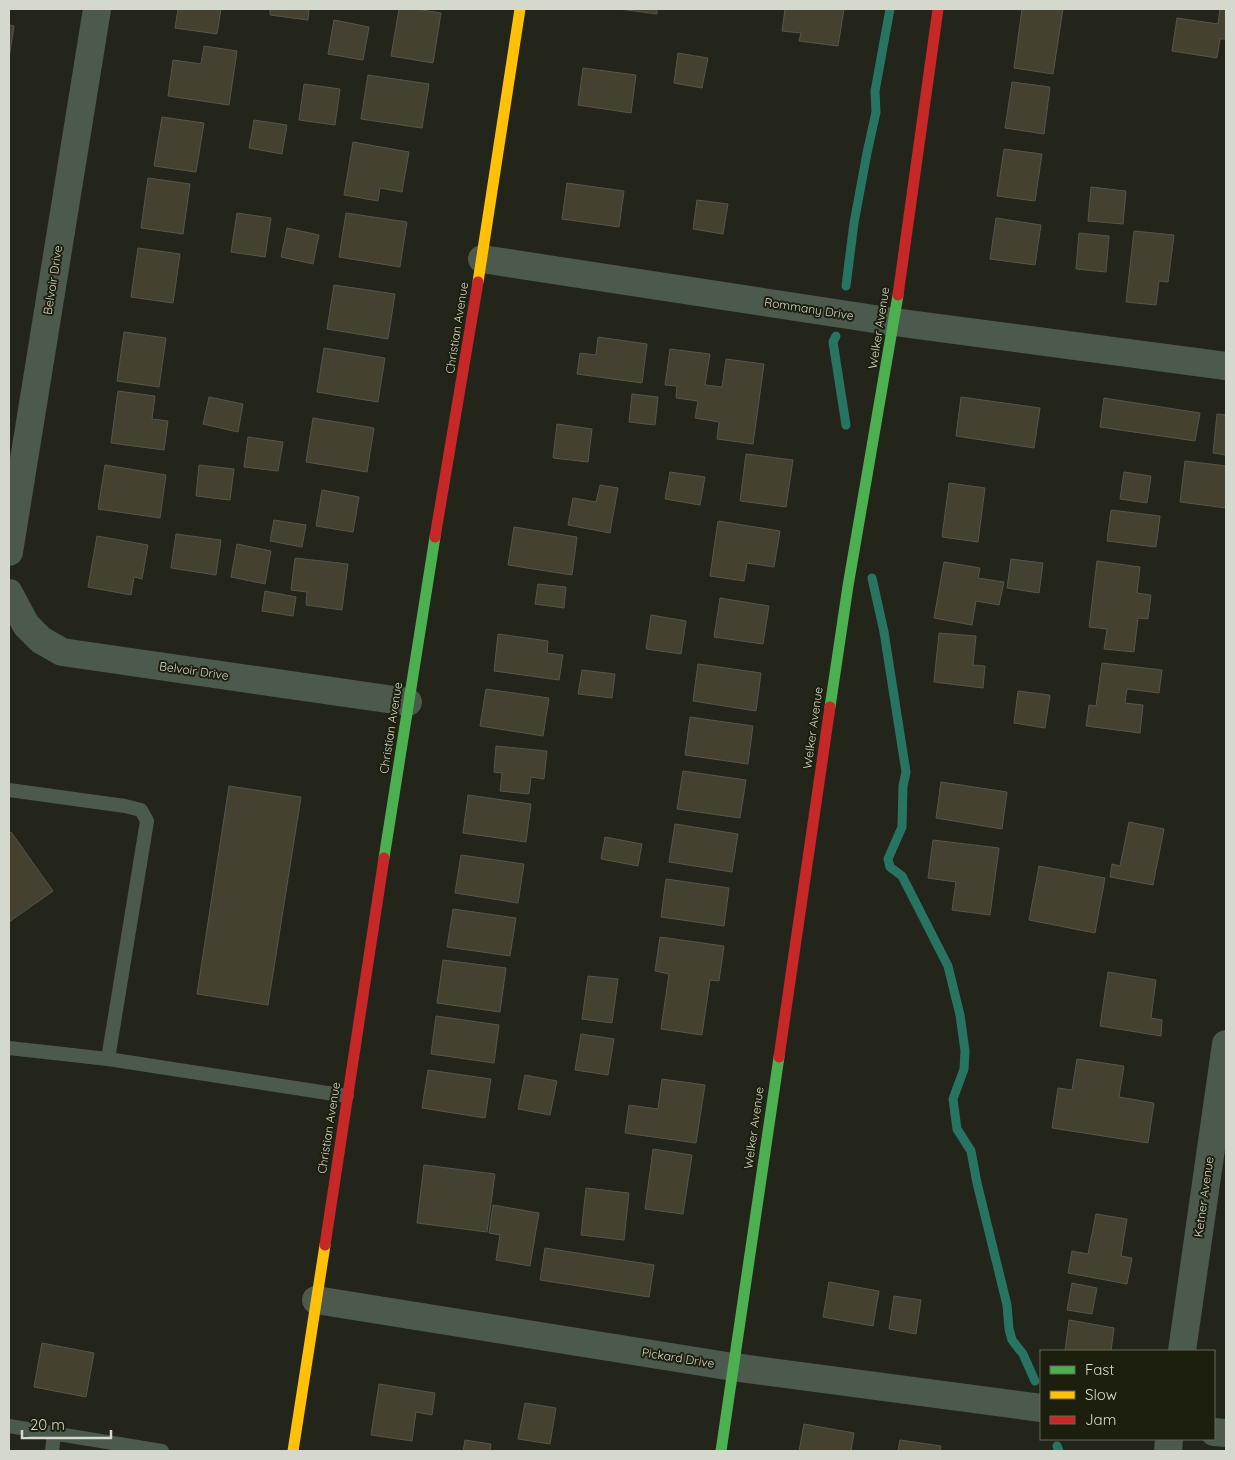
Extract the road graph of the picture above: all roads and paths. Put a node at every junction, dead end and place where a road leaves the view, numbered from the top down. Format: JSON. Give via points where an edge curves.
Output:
{"nodes":[{"id":1,"x":97,"y":9,"type":"edge"},
{"id":2,"x":520,"y":9,"type":"edge"},
{"id":3,"x":938,"y":9,"type":"edge"},
{"id":4,"x":482,"y":259,"type":"junction"},
{"id":5,"x":894,"y":322,"type":"junction"},
{"id":6,"x":1226,"y":366,"type":"edge"},
{"id":7,"x":9,"y":552,"type":"edge"},
{"id":8,"x":9,"y":593,"type":"edge"},
{"id":9,"x":408,"y":702,"type":"junction"},
{"id":10,"x":9,"y":790,"type":"edge"},
{"id":11,"x":1226,"y":1044,"type":"edge"},
{"id":12,"x":9,"y":1048,"type":"edge"},
{"id":13,"x":108,"y":1059,"type":"junction"},
{"id":14,"x":347,"y":1096,"type":"junction"},
{"id":15,"x":316,"y":1300,"type":"junction"},
{"id":16,"x":1182,"y":1350,"type":"edge"},
{"id":17,"x":733,"y":1367,"type":"junction"},
{"id":18,"x":1040,"y":1408,"type":"edge"},
{"id":19,"x":9,"y":1426,"type":"edge"},
{"id":20,"x":54,"y":1434,"type":"junction"},
{"id":21,"x":52,"y":1451,"type":"edge"},
{"id":22,"x":162,"y":1451,"type":"edge"},
{"id":23,"x":292,"y":1451,"type":"edge"},
{"id":24,"x":721,"y":1451,"type":"edge"}],
"edges":[{"from":1,"to":7,"type":"street","name":"Belvoir Drive"},
{"from":2,"to":4,"type":"street","name":"Christian Avenue"},
{"from":3,"to":5,"type":"street","name":"Welker Avenue"},
{"from":4,"to":5,"type":"street","name":"Rommany Drive"},
{"from":4,"to":9,"type":"street","name":"Christian Avenue"},
{"from":5,"to":6,"type":"street","name":"Rommany Drive"},
{"from":5,"to":17,"type":"street","name":"Welker Avenue","via":[[848,586]]},
{"from":8,"to":9,"type":"street","name":"Belvoir Drive","via":[[26,625],[41,640],[62,652]]},
{"from":9,"to":14,"type":"street","name":"Christian Avenue"},
{"from":10,"to":13,"type":"lane","via":[[125,806],[141,810],[147,820]]},
{"from":11,"to":16,"type":"street","name":"Ketner Avenue"},
{"from":12,"to":13,"type":"lane"},
{"from":13,"to":14,"type":"lane"},
{"from":14,"to":15,"type":"street","name":"Christian Avenue"},
{"from":15,"to":17,"type":"street","name":"Pickard Drive"},
{"from":15,"to":23,"type":"street","name":"Christian Avenue"},
{"from":17,"to":18,"type":"street","name":"Pickard Drive"},
{"from":17,"to":24,"type":"street","name":"Welker Avenue"},
{"from":19,"to":20,"type":"lane"},
{"from":20,"to":21,"type":"lane"},
{"from":20,"to":22,"type":"lane"}]}
